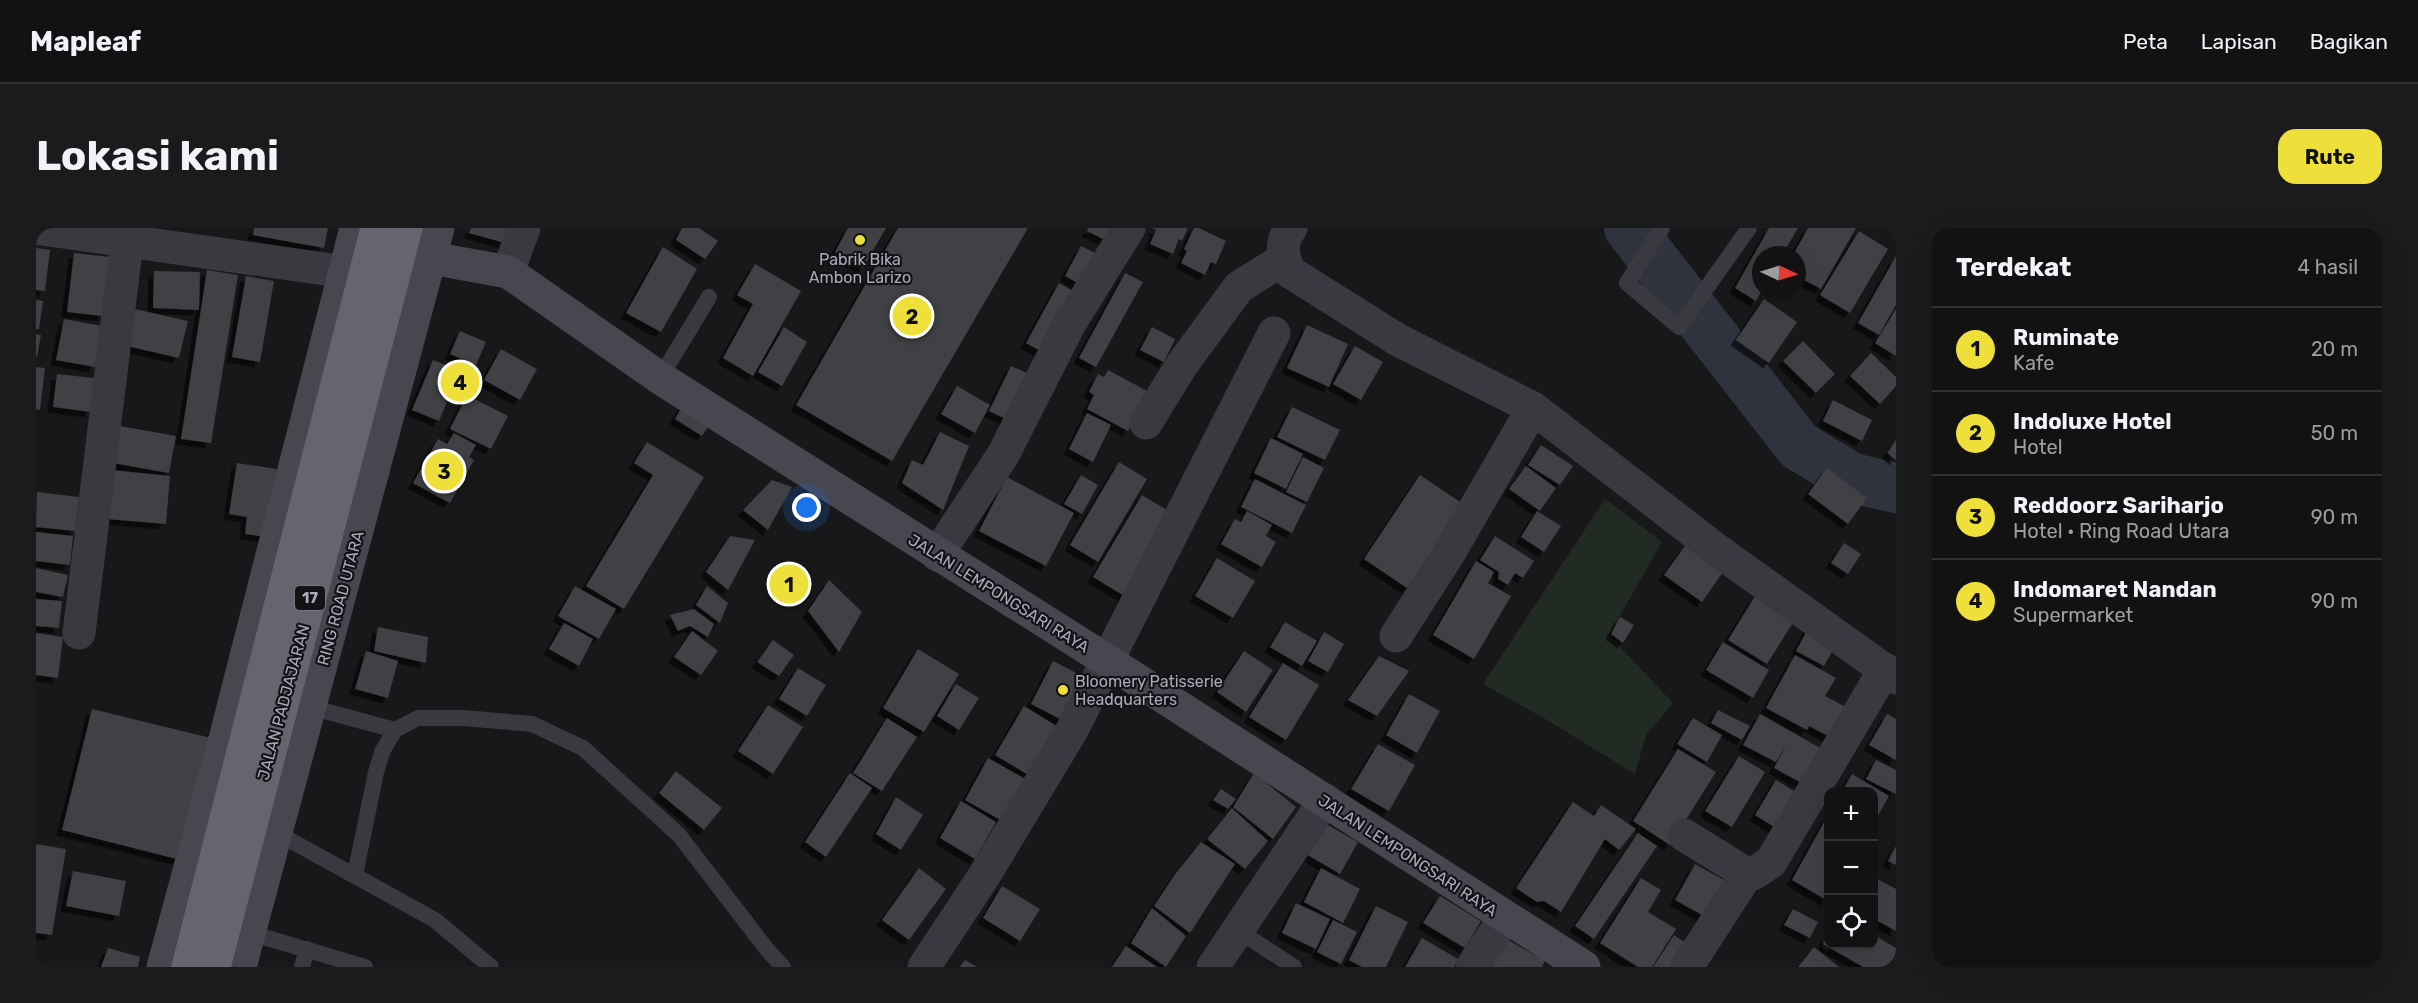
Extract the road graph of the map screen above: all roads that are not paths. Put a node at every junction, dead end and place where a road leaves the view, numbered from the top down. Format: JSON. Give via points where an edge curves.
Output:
{"nodes":[{"id":1,"x":36,"y":228,"type":"edge"},
{"id":2,"x":356,"y":228,"type":"edge"},
{"id":3,"x":377,"y":228,"type":"edge"},
{"id":4,"x":406,"y":228,"type":"edge"},
{"id":5,"x":524,"y":228,"type":"edge"},
{"id":6,"x":1129,"y":228,"type":"edge"},
{"id":7,"x":1291,"y":228,"type":"edge"},
{"id":8,"x":1662,"y":228,"type":"edge"},
{"id":9,"x":1749,"y":228,"type":"edge"},
{"id":10,"x":87,"y":231,"type":"edge"},
{"id":11,"x":127,"y":242,"type":"junction"},
{"id":12,"x":435,"y":243,"type":"edge"},
{"id":13,"x":1284,"y":260,"type":"junction"},
{"id":14,"x":346,"y":272,"type":"junction"},
{"id":15,"x":508,"y":272,"type":"junction"},
{"id":16,"x":709,"y":297,"type":"dead end"},
{"id":17,"x":1274,"y":333,"type":"dead end"},
{"id":18,"x":660,"y":378,"type":"junction"},
{"id":19,"x":1533,"y":408,"type":"junction"},
{"id":20,"x":1146,"y":423,"type":"dead end"},
{"id":21,"x":937,"y":555,"type":"junction"},
{"id":22,"x":79,"y":633,"type":"dead end"},
{"id":23,"x":1396,"y":636,"type":"dead end"},
{"id":24,"x":1106,"y":660,"type":"junction"},
{"id":25,"x":1890,"y":674,"type":"edge"},
{"id":26,"x":310,"y":707,"type":"junction"},
{"id":27,"x":395,"y":730,"type":"junction"},
{"id":28,"x":1325,"y":800,"type":"junction"},
{"id":29,"x":277,"y":833,"type":"junction"},
{"id":30,"x":1684,"y":835,"type":"dead end"},
{"id":31,"x":1747,"y":874,"type":"junction"},
{"id":32,"x":355,"y":875,"type":"junction"},
{"id":33,"x":1505,"y":917,"type":"junction"},
{"id":34,"x":1239,"y":931,"type":"junction"},
{"id":35,"x":250,"y":933,"type":"junction"},
{"id":36,"x":307,"y":949,"type":"junction"},
{"id":37,"x":163,"y":967,"type":"edge"},
{"id":38,"x":188,"y":967,"type":"edge"},
{"id":39,"x":214,"y":967,"type":"edge"},
{"id":40,"x":240,"y":967,"type":"edge"},
{"id":41,"x":302,"y":967,"type":"edge"},
{"id":42,"x":365,"y":967,"type":"edge"},
{"id":43,"x":491,"y":967,"type":"edge"},
{"id":44,"x":783,"y":967,"type":"edge"},
{"id":45,"x":924,"y":967,"type":"edge"},
{"id":46,"x":1213,"y":967,"type":"edge"},
{"id":47,"x":1294,"y":967,"type":"edge"},
{"id":48,"x":1472,"y":967,"type":"edge"},
{"id":49,"x":1584,"y":967,"type":"edge"},
{"id":50,"x":1687,"y":967,"type":"edge"}],
"edges":[{"from":1,"to":10,"type":"street"},
{"from":2,"to":14,"type":"street"},
{"from":3,"to":38,"type":"highway","name":"JALAN PADJAJARAN","number":"17"},
{"from":4,"to":39,"type":"highway","name":"JALAN PADJAJARAN","number":"17"},
{"from":5,"to":15,"type":"street"},
{"from":6,"to":21,"type":"street","via":[[1070,323],[1003,455]]},
{"from":7,"to":13,"type":"street","via":[[1285,236]]},
{"from":8,"to":9,"type":"lane","via":[[1627,284],[1680,327]]},
{"from":10,"to":11,"type":"street"},
{"from":11,"to":14,"type":"street"},
{"from":11,"to":22,"type":"street"},
{"from":12,"to":15,"type":"street"},
{"from":12,"to":26,"type":"street","name":"RING ROAD UTARA"},
{"from":13,"to":19,"type":"street","via":[[1290,272],[1398,340]]},
{"from":13,"to":20,"type":"street","via":[[1239,287],[1181,366]]},
{"from":14,"to":37,"type":"street"},
{"from":15,"to":18,"type":"street","name":"JALAN LEMPONGSARI RAYA"},
{"from":16,"to":18,"type":"lane"},
{"from":17,"to":24,"type":"street"},
{"from":18,"to":21,"type":"street","name":"JALAN LEMPONGSARI RAYA"},
{"from":19,"to":23,"type":"street"},
{"from":19,"to":25,"type":"street","via":[[1717,550]]},
{"from":21,"to":24,"type":"street","name":"JALAN LEMPONGSARI RAYA"},
{"from":24,"to":28,"type":"street","name":"JALAN LEMPONGSARI RAYA"},
{"from":24,"to":45,"type":"street","via":[[1072,730]]},
{"from":25,"to":31,"type":"street","via":[[1771,862],[1754,874]]},
{"from":26,"to":27,"type":"lane"},
{"from":26,"to":29,"type":"street","name":"RING ROAD UTARA"},
{"from":27,"to":32,"type":"lane","via":[[376,772]]},
{"from":27,"to":44,"type":"lane","via":[[418,718],[532,724],[583,748],[679,835]]},
{"from":28,"to":33,"type":"street","name":"JALAN LEMPONGSARI RAYA"},
{"from":28,"to":34,"type":"street"},
{"from":29,"to":32,"type":"lane"},
{"from":29,"to":35,"type":"street","name":"RING ROAD UTARA"},
{"from":30,"to":31,"type":"street"},
{"from":31,"to":50,"type":"street"},
{"from":32,"to":43,"type":"lane","via":[[435,920]]},
{"from":33,"to":48,"type":"street"},
{"from":33,"to":49,"type":"street","name":"JALAN LEMPONGSARI RAYA"},
{"from":34,"to":46,"type":"street"},
{"from":34,"to":47,"type":"lane"},
{"from":35,"to":36,"type":"lane"},
{"from":35,"to":40,"type":"street","name":"RING ROAD UTARA"},
{"from":36,"to":41,"type":"lane"},
{"from":36,"to":42,"type":"lane"}]}
